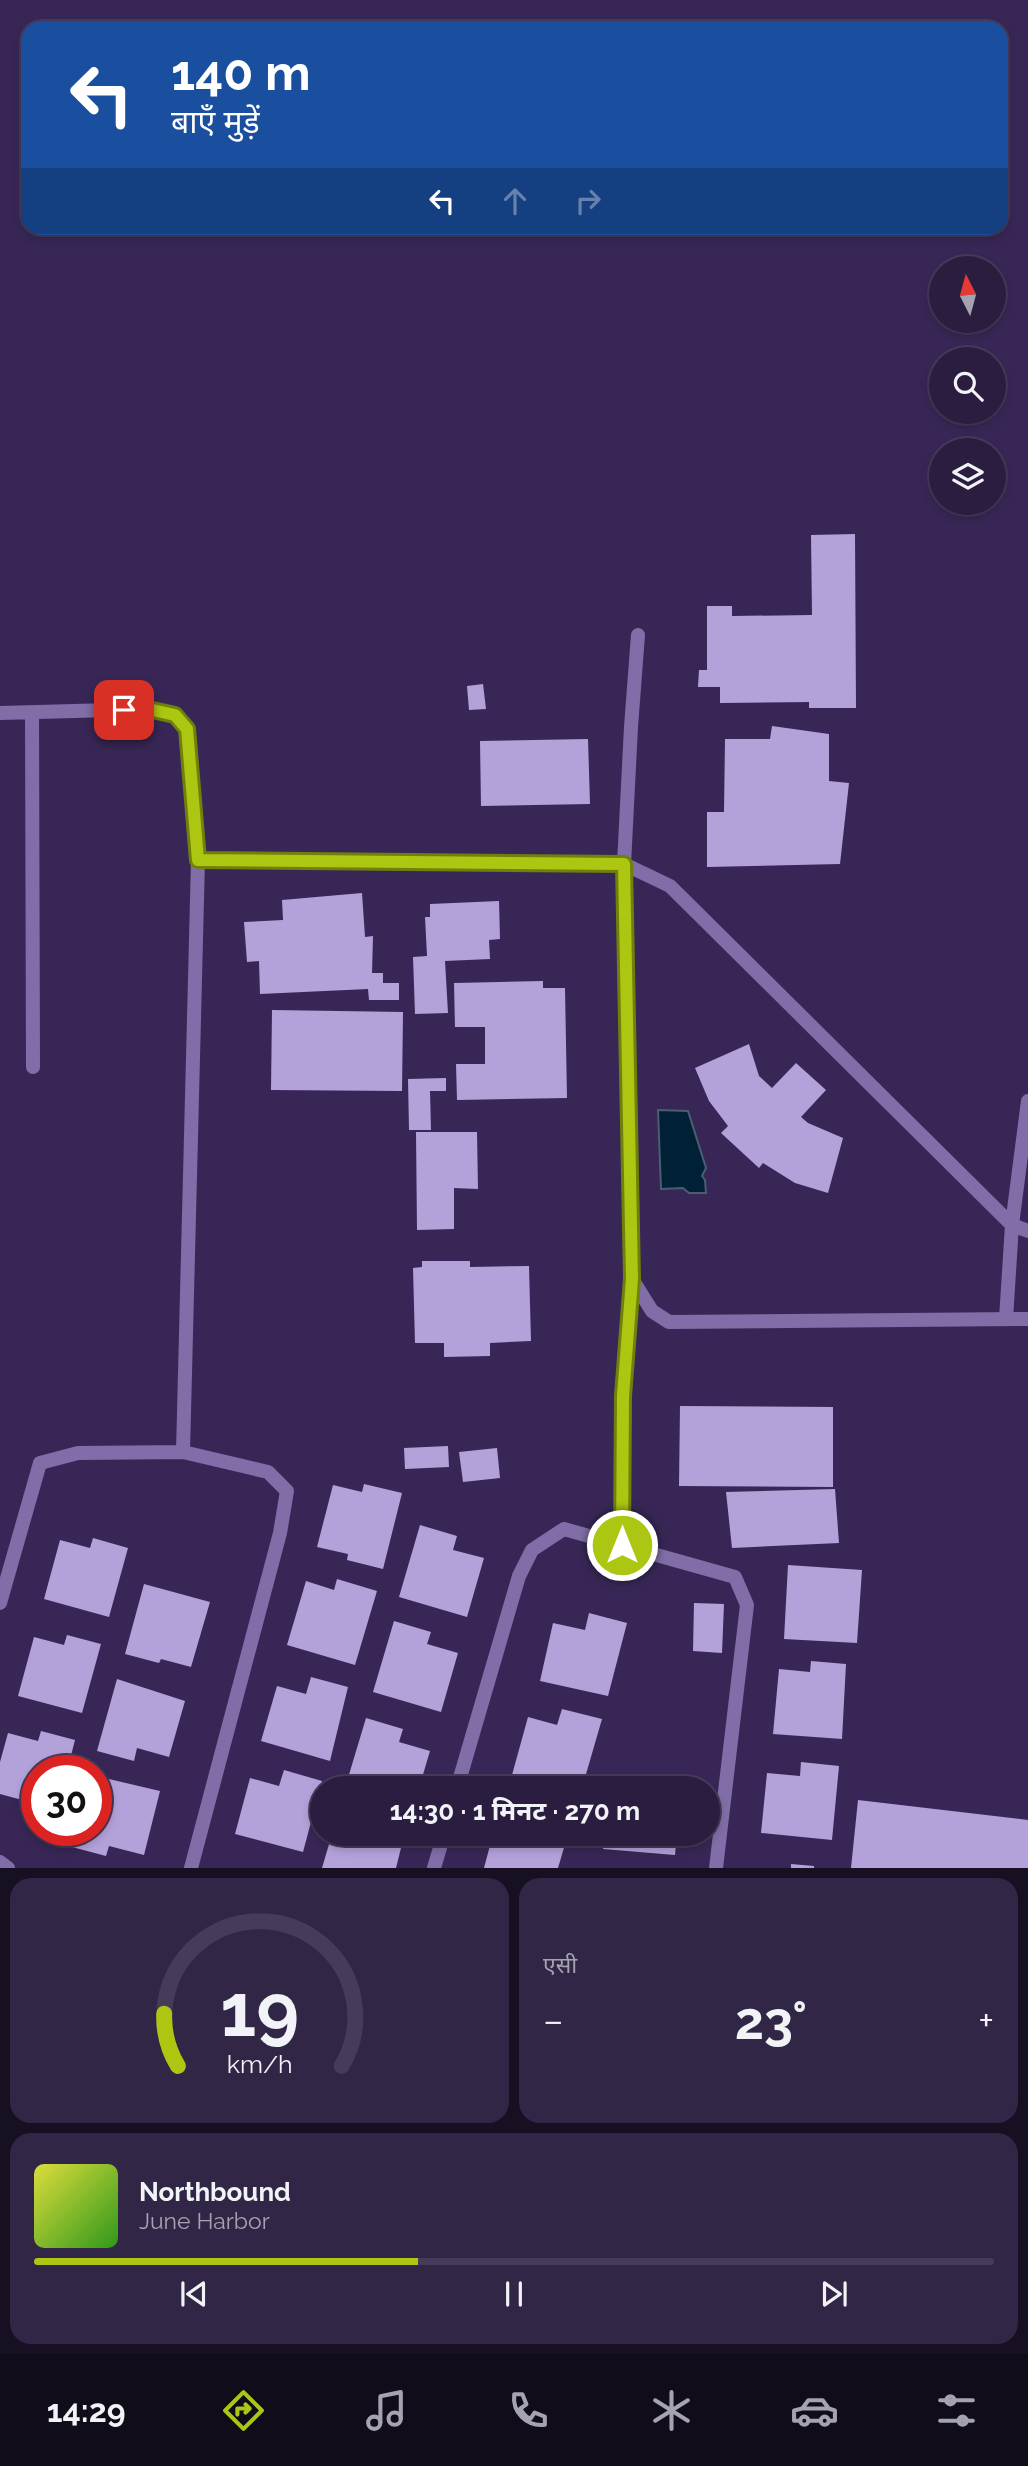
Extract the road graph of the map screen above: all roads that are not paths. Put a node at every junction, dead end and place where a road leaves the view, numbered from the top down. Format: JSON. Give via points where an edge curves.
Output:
{"nodes":[{"id":1,"x":638,"y":635,"type":"dead end"},
{"id":2,"x":0,"y":713,"type":"edge"},
{"id":3,"x":32,"y":713,"type":"junction"},
{"id":4,"x":198,"y":860,"type":"junction"},
{"id":5,"x":624,"y":864,"type":"junction"},
{"id":6,"x":33,"y":1067,"type":"dead end"},
{"id":7,"x":1028,"y":1101,"type":"edge"},
{"id":8,"x":1012,"y":1226,"type":"junction"},
{"id":9,"x":1028,"y":1231,"type":"edge"},
{"id":10,"x":632,"y":1279,"type":"junction"},
{"id":11,"x":1006,"y":1319,"type":"junction"},
{"id":12,"x":1028,"y":1319,"type":"edge"},
{"id":13,"x":183,"y":1452,"type":"junction"},
{"id":14,"x":622,"y":1545,"type":"junction"},
{"id":15,"x":0,"y":1604,"type":"edge"},
{"id":16,"x":461,"y":1776,"type":"edge"},
{"id":17,"x":440,"y":1846,"type":"edge"},
{"id":18,"x":0,"y":1862,"type":"edge"},
{"id":19,"x":8,"y":1867,"type":"edge"},
{"id":20,"x":191,"y":1867,"type":"edge"},
{"id":21,"x":434,"y":1867,"type":"edge"},
{"id":22,"x":716,"y":1867,"type":"edge"}],
"edges":[{"from":1,"to":5,"type":"street"},
{"from":2,"to":3,"type":"street"},
{"from":3,"to":4,"type":"street","via":[[148,709],[175,715],[187,729]]},
{"from":3,"to":6,"type":"street"},
{"from":4,"to":5,"type":"street"},
{"from":4,"to":13,"type":"street"},
{"from":5,"to":8,"type":"street","via":[[670,886]]},
{"from":5,"to":10,"type":"street"},
{"from":7,"to":8,"type":"street"},
{"from":8,"to":9,"type":"street"},
{"from":8,"to":11,"type":"street"},
{"from":10,"to":11,"type":"street","via":[[652,1311],[669,1322]]},
{"from":10,"to":14,"type":"street","via":[[623,1396]]},
{"from":11,"to":12,"type":"street"},
{"from":13,"to":15,"type":"street","via":[[78,1453],[40,1463]]},
{"from":13,"to":20,"type":"street","via":[[268,1472],[287,1492]]},
{"from":14,"to":16,"type":"street","via":[[564,1529],[532,1550],[519,1576]]},
{"from":14,"to":22,"type":"street","via":[[735,1577],[747,1605]]},
{"from":17,"to":21,"type":"street"},
{"from":18,"to":19,"type":"street"}]}
